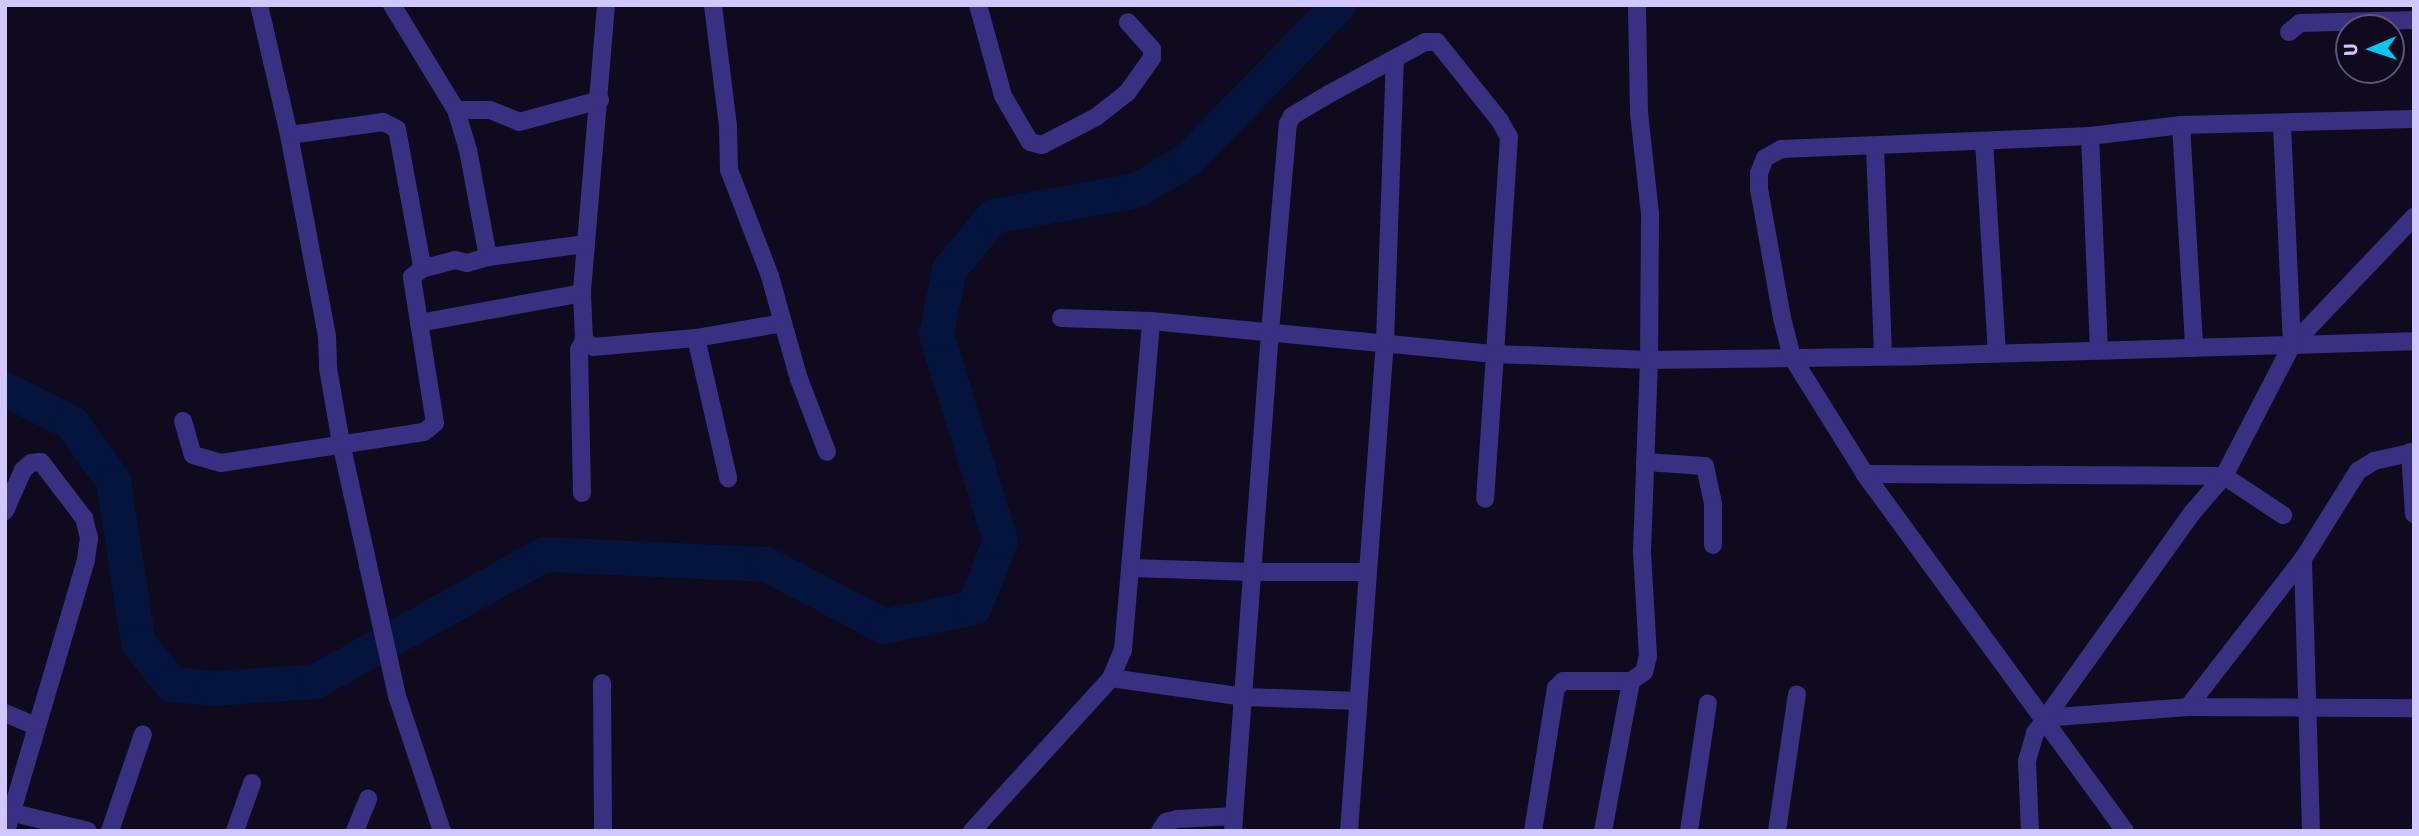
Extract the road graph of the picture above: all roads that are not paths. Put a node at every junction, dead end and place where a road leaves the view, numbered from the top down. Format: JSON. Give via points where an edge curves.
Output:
{"nodes":[{"id":1,"x":259,"y":5,"type":"edge"},
{"id":2,"x":392,"y":5,"type":"edge"},
{"id":3,"x":606,"y":5,"type":"edge"},
{"id":4,"x":713,"y":5,"type":"edge"},
{"id":5,"x":978,"y":5,"type":"edge"},
{"id":6,"x":1637,"y":5,"type":"edge"},
{"id":7,"x":2414,"y":20,"type":"edge"},
{"id":8,"x":1128,"y":22,"type":"dead end"},
{"id":9,"x":2289,"y":32,"type":"dead end"},
{"id":10,"x":1395,"y":59,"type":"junction"},
{"id":11,"x":600,"y":100,"type":"junction"},
{"id":12,"x":456,"y":110,"type":"junction"},
{"id":13,"x":2414,"y":119,"type":"edge"},
{"id":14,"x":2282,"y":123,"type":"junction"},
{"id":15,"x":2181,"y":125,"type":"junction"},
{"id":16,"x":289,"y":135,"type":"junction"},
{"id":17,"x":2090,"y":136,"type":"junction"},
{"id":18,"x":1984,"y":141,"type":"junction"},
{"id":19,"x":1875,"y":146,"type":"junction"},
{"id":20,"x":2414,"y":217,"type":"edge"},
{"id":21,"x":585,"y":244,"type":"junction"},
{"id":22,"x":488,"y":257,"type":"junction"},
{"id":23,"x":422,"y":269,"type":"junction"},
{"id":24,"x":582,"y":293,"type":"junction"},
{"id":25,"x":1061,"y":318,"type":"dead end"},
{"id":26,"x":1151,"y":321,"type":"junction"},
{"id":27,"x":419,"y":323,"type":"junction"},
{"id":28,"x":783,"y":323,"type":"junction"},
{"id":29,"x":1269,"y":332,"type":"junction"},
{"id":30,"x":696,"y":338,"type":"junction"},
{"id":31,"x":584,"y":340,"type":"junction"},
{"id":32,"x":2414,"y":341,"type":"edge"},
{"id":33,"x":1385,"y":342,"type":"junction"},
{"id":34,"x":2194,"y":345,"type":"junction"},
{"id":35,"x":2292,"y":345,"type":"junction"},
{"id":36,"x":2099,"y":350,"type":"junction"},
{"id":37,"x":1495,"y":354,"type":"junction"},
{"id":38,"x":1997,"y":354,"type":"junction"},
{"id":39,"x":1792,"y":357,"type":"junction"},
{"id":40,"x":1883,"y":357,"type":"junction"},
{"id":41,"x":1649,"y":360,"type":"junction"},
{"id":42,"x":183,"y":421,"type":"dead end"},
{"id":43,"x":341,"y":443,"type":"junction"},
{"id":44,"x":827,"y":452,"type":"dead end"},
{"id":45,"x":2412,"y":452,"type":"edge"},
{"id":46,"x":1645,"y":462,"type":"junction"},
{"id":47,"x":1865,"y":474,"type":"junction"},
{"id":48,"x":2224,"y":477,"type":"junction"},
{"id":49,"x":728,"y":478,"type":"dead end"},
{"id":50,"x":582,"y":493,"type":"dead end"},
{"id":51,"x":1485,"y":499,"type":"dead end"},
{"id":52,"x":5,"y":511,"type":"edge"},
{"id":53,"x":2414,"y":514,"type":"edge"},
{"id":54,"x":2283,"y":515,"type":"dead end"},
{"id":55,"x":1713,"y":545,"type":"dead end"},
{"id":56,"x":2303,"y":559,"type":"junction"},
{"id":57,"x":1132,"y":568,"type":"junction"},
{"id":58,"x":1253,"y":572,"type":"junction"},
{"id":59,"x":1366,"y":572,"type":"junction"},
{"id":60,"x":1111,"y":678,"type":"junction"},
{"id":61,"x":1631,"y":681,"type":"junction"},
{"id":62,"x":602,"y":683,"type":"dead end"},
{"id":63,"x":1797,"y":694,"type":"dead end"},
{"id":64,"x":1245,"y":697,"type":"junction"},
{"id":65,"x":1358,"y":701,"type":"junction"},
{"id":66,"x":1708,"y":703,"type":"dead end"},
{"id":67,"x":2188,"y":707,"type":"junction"},
{"id":68,"x":2306,"y":708,"type":"junction"},
{"id":69,"x":2414,"y":708,"type":"edge"},
{"id":70,"x":5,"y":713,"type":"edge"},
{"id":71,"x":2043,"y":718,"type":"junction"},
{"id":72,"x":35,"y":726,"type":"junction"},
{"id":73,"x":143,"y":734,"type":"dead end"},
{"id":74,"x":252,"y":783,"type":"dead end"},
{"id":75,"x":368,"y":798,"type":"dead end"},
{"id":76,"x":8,"y":812,"type":"edge"},
{"id":77,"x":1234,"y":823,"type":"edge"},
{"id":78,"x":6,"y":831,"type":"edge"},
{"id":79,"x":88,"y":831,"type":"edge"},
{"id":80,"x":110,"y":831,"type":"edge"},
{"id":81,"x":235,"y":831,"type":"edge"},
{"id":82,"x":355,"y":831,"type":"edge"},
{"id":83,"x":442,"y":831,"type":"edge"},
{"id":84,"x":603,"y":831,"type":"edge"},
{"id":85,"x":972,"y":831,"type":"edge"},
{"id":86,"x":1160,"y":831,"type":"edge"},
{"id":87,"x":1349,"y":831,"type":"edge"},
{"id":88,"x":1533,"y":831,"type":"edge"},
{"id":89,"x":1603,"y":831,"type":"edge"},
{"id":90,"x":1689,"y":831,"type":"edge"},
{"id":91,"x":1777,"y":831,"type":"edge"},
{"id":92,"x":2030,"y":831,"type":"edge"},
{"id":93,"x":2125,"y":831,"type":"edge"},
{"id":94,"x":2311,"y":831,"type":"edge"}],
"edges":[{"from":1,"to":16,"type":"street"},
{"from":2,"to":12,"type":"street"},
{"from":3,"to":11,"type":"street"},
{"from":4,"to":28,"type":"street","via":[[729,170]]},
{"from":5,"to":8,"type":"street","via":[[1003,96],[1030,142],[1042,145],[1096,117],[1127,93],[1152,58],[1152,50]]},
{"from":6,"to":41,"type":"street","via":[[1638,100],[1650,214]]},
{"from":7,"to":9,"type":"street","via":[[2300,23]]},
{"from":10,"to":29,"type":"street","via":[[1292,116]]},
{"from":10,"to":33,"type":"street"},
{"from":10,"to":37,"type":"street","via":[[1425,41],[1437,42],[1509,137]]},
{"from":11,"to":12,"type":"street","via":[[519,122],[490,110]]},
{"from":11,"to":21,"type":"street"},
{"from":12,"to":22,"type":"street"},
{"from":13,"to":14,"type":"street"},
{"from":14,"to":15,"type":"street"},
{"from":14,"to":35,"type":"street"},
{"from":15,"to":17,"type":"street"},
{"from":15,"to":34,"type":"street"},
{"from":16,"to":23,"type":"street","via":[[383,122],[397,129]]},
{"from":16,"to":43,"type":"street","via":[[327,336]]},
{"from":17,"to":18,"type":"street"},
{"from":17,"to":36,"type":"street"},
{"from":18,"to":19,"type":"street"},
{"from":18,"to":38,"type":"street"},
{"from":19,"to":39,"type":"street","via":[[1781,149],[1765,158],[1759,173]]},
{"from":19,"to":40,"type":"street"},
{"from":20,"to":35,"type":"street"},
{"from":21,"to":22,"type":"street"},
{"from":21,"to":24,"type":"street"},
{"from":22,"to":23,"type":"street"},
{"from":23,"to":27,"type":"street","via":[[412,276]]},
{"from":24,"to":27,"type":"street"},
{"from":24,"to":31,"type":"street"},
{"from":25,"to":26,"type":"street"},
{"from":26,"to":29,"type":"street"},
{"from":26,"to":57,"type":"street"},
{"from":27,"to":43,"type":"street","via":[[435,423],[424,432]]},
{"from":28,"to":30,"type":"street"},
{"from":28,"to":44,"type":"street"},
{"from":29,"to":33,"type":"street"},
{"from":29,"to":58,"type":"street"},
{"from":30,"to":31,"type":"street","via":[[597,347]]},
{"from":30,"to":49,"type":"street"},
{"from":31,"to":50,"type":"street","via":[[579,350]]},
{"from":32,"to":35,"type":"street"},
{"from":33,"to":37,"type":"street"},
{"from":33,"to":59,"type":"street"},
{"from":34,"to":35,"type":"street"},
{"from":34,"to":36,"type":"street"},
{"from":35,"to":48,"type":"street"},
{"from":36,"to":38,"type":"street"},
{"from":37,"to":41,"type":"street"},
{"from":37,"to":51,"type":"street"},
{"from":38,"to":40,"type":"street"},
{"from":39,"to":40,"type":"street"},
{"from":39,"to":41,"type":"street"},
{"from":39,"to":47,"type":"street"},
{"from":41,"to":46,"type":"street"},
{"from":42,"to":43,"type":"street","via":[[192,455],[211,463]]},
{"from":43,"to":83,"type":"street","via":[[397,696]]},
{"from":45,"to":53,"type":"street"},
{"from":45,"to":56,"type":"street","via":[[2374,461],[2358,471]]},
{"from":46,"to":55,"type":"street","via":[[1706,466],[1713,505]]},
{"from":46,"to":61,"type":"street","via":[[1642,551],[1648,656],[1644,672]]},
{"from":47,"to":48,"type":"street"},
{"from":47,"to":71,"type":"street"},
{"from":48,"to":54,"type":"street"},
{"from":48,"to":71,"type":"street","via":[[2192,513]]},
{"from":52,"to":72,"type":"street","via":[[23,470],[41,462],[84,518],[89,538]]},
{"from":56,"to":67,"type":"street"},
{"from":56,"to":68,"type":"street"},
{"from":57,"to":58,"type":"street"},
{"from":57,"to":60,"type":"street","via":[[1123,650]]},
{"from":58,"to":59,"type":"street"},
{"from":58,"to":64,"type":"street"},
{"from":59,"to":65,"type":"street"},
{"from":60,"to":64,"type":"street"},
{"from":60,"to":85,"type":"street"},
{"from":61,"to":88,"type":"street","via":[[1563,681],[1556,688]]},
{"from":61,"to":89,"type":"street"},
{"from":62,"to":84,"type":"street"},
{"from":63,"to":91,"type":"street"},
{"from":64,"to":65,"type":"street"},
{"from":64,"to":77,"type":"street"},
{"from":65,"to":87,"type":"street"},
{"from":66,"to":90,"type":"street"},
{"from":67,"to":68,"type":"street"},
{"from":67,"to":71,"type":"street"},
{"from":68,"to":69,"type":"street"},
{"from":68,"to":94,"type":"street"},
{"from":70,"to":72,"type":"street"},
{"from":71,"to":92,"type":"street","via":[[2026,761]]},
{"from":71,"to":93,"type":"street"},
{"from":72,"to":76,"type":"street"},
{"from":73,"to":80,"type":"street"},
{"from":74,"to":81,"type":"street"},
{"from":75,"to":82,"type":"street"},
{"from":76,"to":78,"type":"street"},
{"from":76,"to":79,"type":"street"},
{"from":77,"to":86,"type":"street","via":[[1178,819],[1166,822]]}]}
